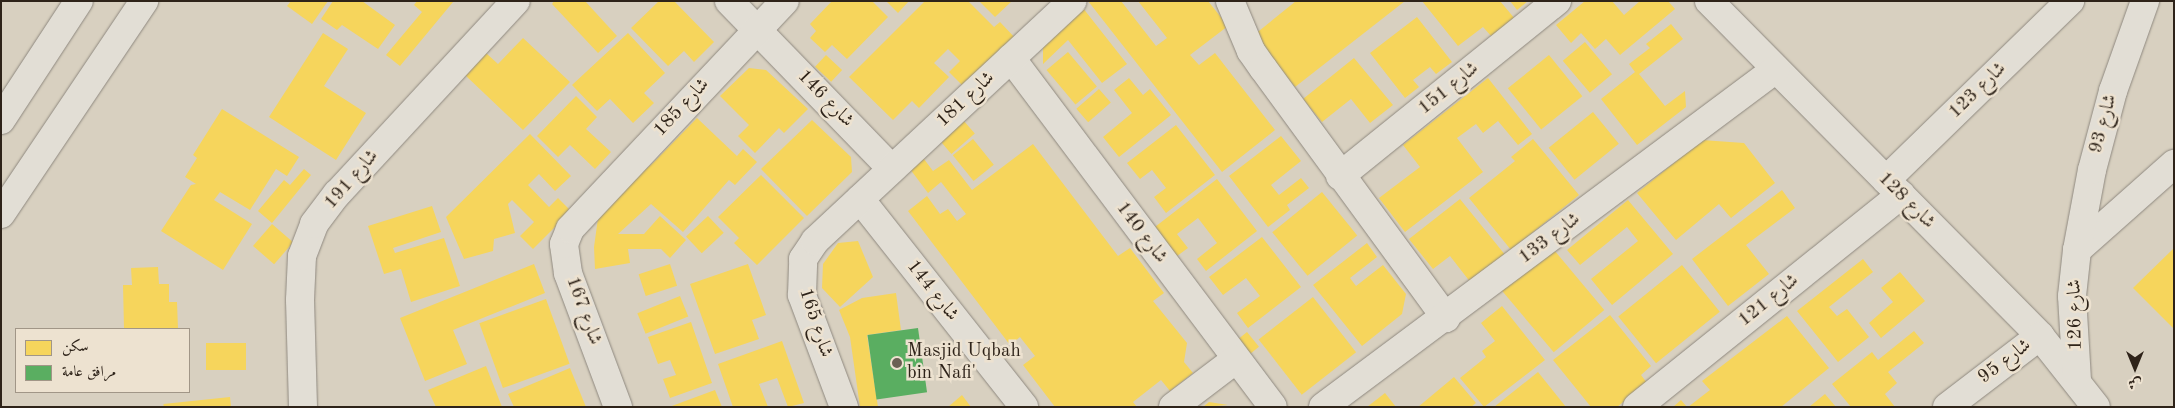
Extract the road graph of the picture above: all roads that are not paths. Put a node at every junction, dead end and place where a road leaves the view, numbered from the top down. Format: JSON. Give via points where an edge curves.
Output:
{"nodes":[{"id":1,"x":79,"y":1,"type":"edge"},
{"id":2,"x":144,"y":1,"type":"edge"},
{"id":3,"x":516,"y":1,"type":"edge"},
{"id":4,"x":728,"y":1,"type":"edge"},
{"id":5,"x":785,"y":1,"type":"edge"},
{"id":6,"x":1072,"y":1,"type":"edge"},
{"id":7,"x":1230,"y":1,"type":"edge"},
{"id":8,"x":1557,"y":1,"type":"edge"},
{"id":9,"x":1709,"y":1,"type":"edge"},
{"id":10,"x":2070,"y":1,"type":"edge"},
{"id":11,"x":2144,"y":1,"type":"edge"},
{"id":12,"x":758,"y":28,"type":"junction"},
{"id":13,"x":1012,"y":58,"type":"junction"},
{"id":14,"x":1776,"y":69,"type":"junction"},
{"id":15,"x":1,"y":120,"type":"edge"},
{"id":16,"x":2174,"y":164,"type":"edge"},
{"id":17,"x":892,"y":169,"type":"junction"},
{"id":18,"x":1340,"y":176,"type":"junction"},
{"id":19,"x":1893,"y":188,"type":"junction"},
{"id":20,"x":860,"y":199,"type":"junction"},
{"id":21,"x":1,"y":214,"type":"edge"},
{"id":22,"x":580,"y":216,"type":"joint"},
{"id":23,"x":2077,"y":250,"type":"junction"},
{"id":24,"x":1446,"y":318,"type":"junction"},
{"id":25,"x":2040,"y":336,"type":"junction"},
{"id":26,"x":1235,"y":360,"type":"junction"},
{"id":27,"x":2077,"y":380,"type":"junction"},
{"id":28,"x":303,"y":407,"type":"edge"},
{"id":29,"x":618,"y":407,"type":"edge"},
{"id":30,"x":844,"y":407,"type":"edge"},
{"id":31,"x":1024,"y":407,"type":"edge"},
{"id":32,"x":1173,"y":407,"type":"edge"},
{"id":33,"x":1273,"y":407,"type":"edge"},
{"id":34,"x":1323,"y":407,"type":"edge"},
{"id":35,"x":1637,"y":407,"type":"edge"},
{"id":36,"x":1947,"y":407,"type":"edge"},
{"id":37,"x":2096,"y":407,"type":"edge"}],
"edges":[{"from":1,"to":15,"type":"street"},
{"from":2,"to":21,"type":"street"},
{"from":3,"to":28,"type":"street","name":"شارع 191","via":[[337,194],[314,224],[302,256]]},
{"from":4,"to":12,"type":"street","name":"شارع 146"},
{"from":5,"to":12,"type":"street","name":"شارع 185"},
{"from":6,"to":13,"type":"street","name":"شارع 181"},
{"from":7,"to":18,"type":"street","via":[[1251,50]]},
{"from":8,"to":18,"type":"street","name":"شارع 151"},
{"from":9,"to":14,"type":"street","name":"شارع 128"},
{"from":10,"to":19,"type":"street","name":"شارع 123"},
{"from":11,"to":23,"type":"street","name":"شارع 93","via":[[2110,100],[2092,170]]},
{"from":12,"to":17,"type":"street","name":"شارع 146"},
{"from":12,"to":22,"type":"street","name":"شارع 185"},
{"from":13,"to":17,"type":"street","name":"شارع 181"},
{"from":13,"to":26,"type":"street","name":"شارع 140"},
{"from":14,"to":19,"type":"street","name":"شارع 128"},
{"from":14,"to":24,"type":"street","name":"شارع 133"},
{"from":16,"to":23,"type":"street"},
{"from":17,"to":20,"type":"street","name":"شارع 181"},
{"from":18,"to":24,"type":"street"},
{"from":19,"to":25,"type":"street","name":"شارع 128"},
{"from":19,"to":35,"type":"street","name":"شارع 121"},
{"from":20,"to":30,"type":"street","name":"شارع 165","via":[[815,241],[803,260],[800,277],[808,312]]},
{"from":20,"to":31,"type":"street","name":"شارع 144"},
{"from":22,"to":29,"type":"street","name":"شارع 167","via":[[564,244],[564,259]]},
{"from":23,"to":27,"type":"street","name":"شارع 126","via":[[2072,296]]},
{"from":24,"to":34,"type":"street","name":"شارع 133"},
{"from":25,"to":27,"type":"street","name":"شارع 128"},
{"from":25,"to":36,"type":"street","name":"شارع 95"},
{"from":26,"to":32,"type":"street"},
{"from":26,"to":33,"type":"street","name":"شارع 140"},
{"from":27,"to":37,"type":"street","name":"شارع 128"}]}
